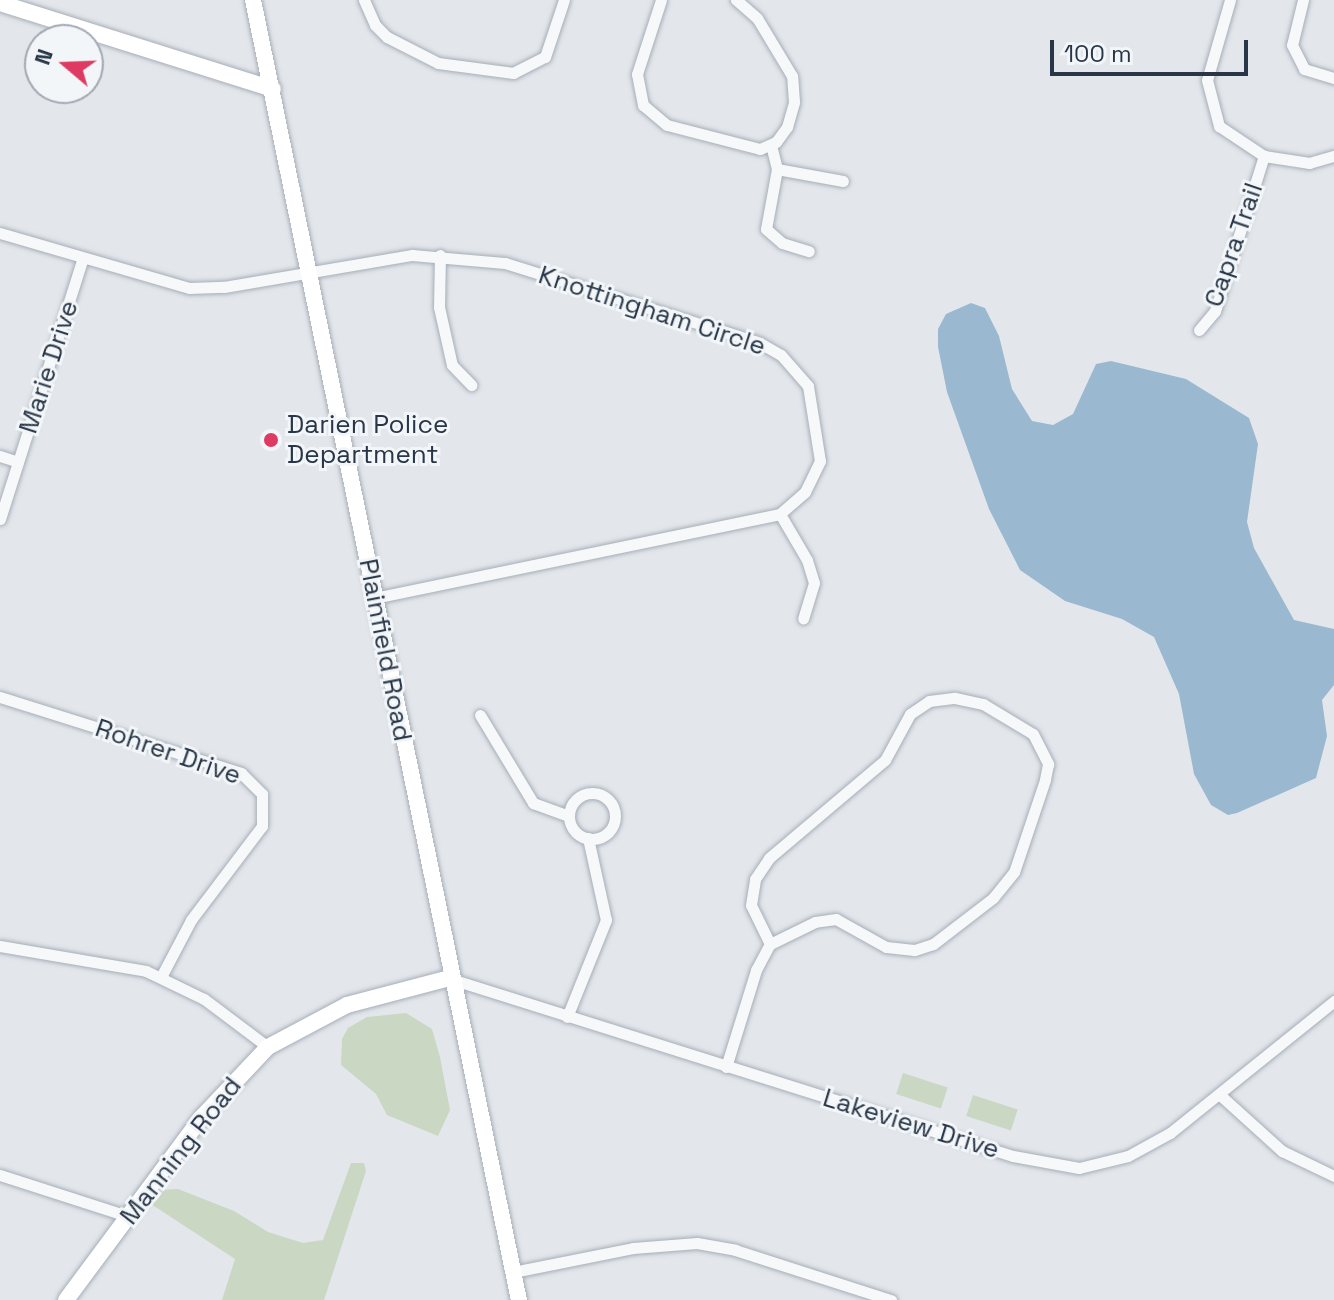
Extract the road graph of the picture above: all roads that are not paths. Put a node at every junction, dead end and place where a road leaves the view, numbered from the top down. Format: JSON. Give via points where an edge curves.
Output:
{"nodes":[{"id":1,"x":253,"y":0,"type":"edge"},
{"id":2,"x":364,"y":0,"type":"edge"},
{"id":3,"x":564,"y":0,"type":"edge"},
{"id":4,"x":661,"y":0,"type":"edge"},
{"id":5,"x":736,"y":0,"type":"edge"},
{"id":6,"x":1230,"y":0,"type":"edge"},
{"id":7,"x":1303,"y":0,"type":"edge"},
{"id":8,"x":0,"y":3,"type":"edge"},
{"id":9,"x":1334,"y":78,"type":"edge"},
{"id":10,"x":273,"y":89,"type":"junction"},
{"id":11,"x":771,"y":145,"type":"junction"},
{"id":12,"x":1264,"y":156,"type":"junction"},
{"id":13,"x":1334,"y":156,"type":"edge"},
{"id":14,"x":777,"y":169,"type":"junction"},
{"id":15,"x":843,"y":181,"type":"dead end"},
{"id":16,"x":0,"y":233,"type":"edge"},
{"id":17,"x":809,"y":251,"type":"dead end"},
{"id":18,"x":440,"y":255,"type":"junction"},
{"id":19,"x":82,"y":260,"type":"junction"},
{"id":20,"x":309,"y":271,"type":"junction"},
{"id":21,"x":1199,"y":330,"type":"dead end"},
{"id":22,"x":471,"y":385,"type":"dead end"},
{"id":23,"x":0,"y":456,"type":"edge"},
{"id":24,"x":18,"y":462,"type":"junction"},
{"id":25,"x":780,"y":514,"type":"junction"},
{"id":26,"x":0,"y":519,"type":"edge"},
{"id":27,"x":374,"y":598,"type":"junction"},
{"id":28,"x":803,"y":618,"type":"dead end"},
{"id":29,"x":0,"y":697,"type":"edge"},
{"id":30,"x":480,"y":715,"type":"dead end"},
{"id":31,"x":569,"y":816,"type":"junction"},
{"id":32,"x":588,"y":838,"type":"junction"},
{"id":33,"x":770,"y":944,"type":"junction"},
{"id":34,"x":0,"y":946,"type":"edge"},
{"id":35,"x":161,"y":977,"type":"junction"},
{"id":36,"x":450,"y":978,"type":"junction"},
{"id":37,"x":1334,"y":1001,"type":"edge"},
{"id":38,"x":567,"y":1017,"type":"junction"},
{"id":39,"x":268,"y":1047,"type":"junction"},
{"id":40,"x":726,"y":1067,"type":"junction"},
{"id":41,"x":1220,"y":1095,"type":"junction"},
{"id":42,"x":0,"y":1175,"type":"edge"},
{"id":43,"x":1334,"y":1176,"type":"edge"},
{"id":44,"x":130,"y":1217,"type":"junction"},
{"id":45,"x":513,"y":1272,"type":"junction"},
{"id":46,"x":66,"y":1300,"type":"edge"},
{"id":47,"x":519,"y":1300,"type":"edge"},
{"id":48,"x":891,"y":1300,"type":"edge"}],
"edges":[{"from":1,"to":10,"type":"main road","name":"Plainfield Road"},
{"from":2,"to":3,"type":"street","via":[[387,37],[438,63],[513,73],[545,57]]},
{"from":4,"to":11,"type":"street","via":[[637,74],[643,105],[667,125],[748,150]]},
{"from":5,"to":11,"type":"street","via":[[757,18],[792,76],[794,102],[787,127]]},
{"from":6,"to":12,"type":"street","via":[[1208,70],[1210,103],[1224,131]]},
{"from":7,"to":9,"type":"street","via":[[1292,45],[1304,69]]},
{"from":8,"to":10,"type":"main road"},
{"from":10,"to":20,"type":"main road","name":"Plainfield Road"},
{"from":11,"to":14,"type":"street"},
{"from":12,"to":13,"type":"street","via":[[1309,163]]},
{"from":12,"to":21,"type":"street","name":"Capra Trail","via":[[1215,311]]},
{"from":14,"to":15,"type":"street"},
{"from":14,"to":17,"type":"street","via":[[766,229],[782,243]]},
{"from":16,"to":19,"type":"street","name":"Knottingham Circle"},
{"from":18,"to":20,"type":"street","name":"Knottingham Circle"},
{"from":18,"to":22,"type":"street","via":[[439,307],[452,365]]},
{"from":18,"to":25,"type":"street","name":"Knottingham Circle","via":[[533,271],[760,343],[781,355],[808,386],[821,452],[811,484]]},
{"from":19,"to":20,"type":"street","name":"Knottingham Circle","via":[[189,288]]},
{"from":19,"to":24,"type":"street","name":"Marie Drive"},
{"from":20,"to":27,"type":"main road","name":"Plainfield Road"},
{"from":23,"to":24,"type":"street"},
{"from":24,"to":26,"type":"street","name":"Marie Drive"},
{"from":25,"to":27,"type":"street"},
{"from":25,"to":28,"type":"street","via":[[814,583]]},
{"from":27,"to":36,"type":"main road","name":"Plainfield Road"},
{"from":29,"to":35,"type":"street","name":"Rohrer Drive","via":[[241,773],[258,786],[265,804],[262,826],[191,920]]},
{"from":30,"to":31,"type":"street","via":[[533,803]]},
{"from":31,"to":32,"type":"street","via":[[575,831]]},
{"from":31,"to":32,"type":"street","via":[[574,802],[586,794],[600,794],[612,803],[610,831]]},
{"from":32,"to":38,"type":"street","via":[[606,920]]},
{"from":33,"to":33,"type":"street","via":[[751,905],[760,869],[885,760],[918,706],[943,698],[966,700],[1033,734],[1048,764],[1045,780],[1014,872],[993,898],[933,944],[914,950],[886,947],[836,919],[815,922]]},
{"from":33,"to":40,"type":"street","via":[[756,970]]},
{"from":34,"to":35,"type":"street","via":[[72,954]]},
{"from":35,"to":39,"type":"street","via":[[214,1005]]},
{"from":36,"to":38,"type":"street","name":"Lakeview Drive"},
{"from":36,"to":39,"type":"main road","name":"Manning Road","via":[[347,1005]]},
{"from":36,"to":45,"type":"main road","name":"Plainfield Road"},
{"from":37,"to":41,"type":"street","name":"Lakeview Drive"},
{"from":38,"to":40,"type":"street","name":"Lakeview Drive"},
{"from":39,"to":44,"type":"main road","name":"Manning Road","via":[[202,1117]]},
{"from":40,"to":41,"type":"street","name":"Lakeview Drive","via":[[1013,1156],[1079,1168],[1148,1147]]},
{"from":41,"to":43,"type":"street","via":[[1282,1151]]},
{"from":42,"to":44,"type":"street"},
{"from":44,"to":46,"type":"main road","name":"Manning Road"},
{"from":45,"to":47,"type":"main road","name":"Plainfield Road"},
{"from":45,"to":48,"type":"street","via":[[633,1248],[697,1243]]}]}
